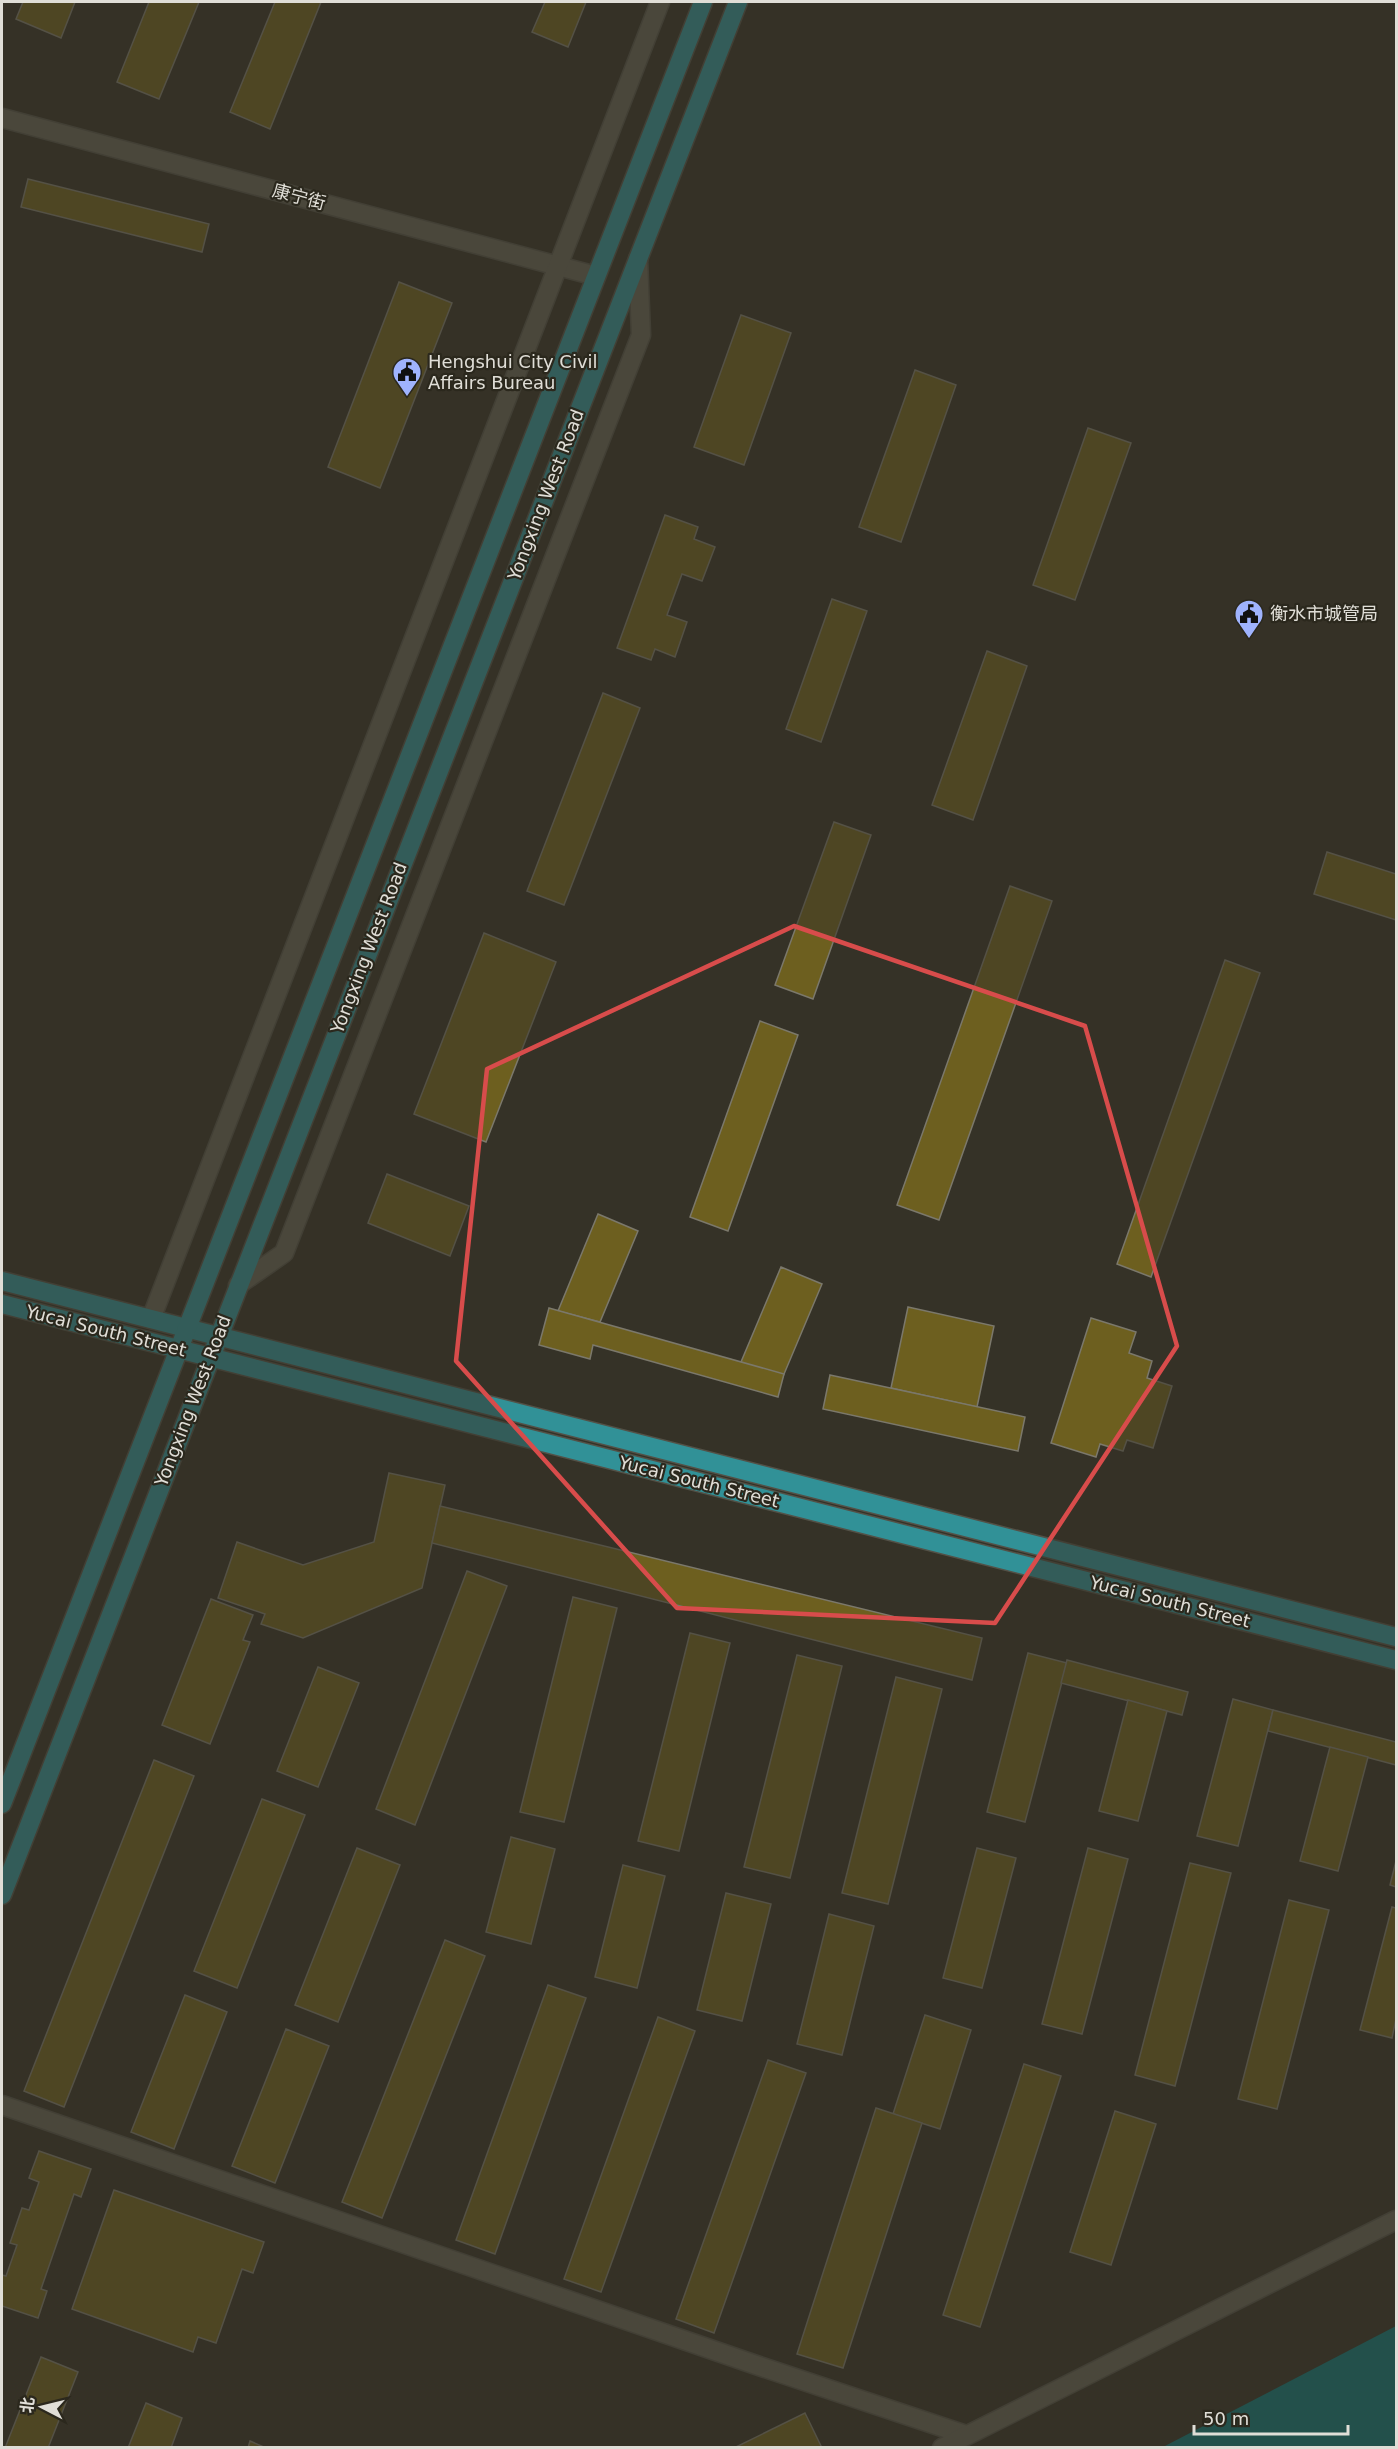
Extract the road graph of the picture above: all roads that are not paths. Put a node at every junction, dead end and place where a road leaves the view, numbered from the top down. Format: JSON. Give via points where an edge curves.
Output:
{"nodes":[{"id":1,"x":660,"y":2,"type":"edge"},
{"id":2,"x":703,"y":2,"type":"edge"},
{"id":3,"x":738,"y":2,"type":"edge"},
{"id":4,"x":2,"y":118,"type":"edge"},
{"id":5,"x":638,"y":259,"type":"junction"},
{"id":6,"x":558,"y":266,"type":"junction"},
{"id":7,"x":596,"y":276,"type":"junction"},
{"id":8,"x":2,"y":1281,"type":"edge"},
{"id":9,"x":238,"y":1286,"type":"junction"},
{"id":10,"x":2,"y":1304,"type":"edge"},
{"id":11,"x":151,"y":1319,"type":"junction"},
{"id":12,"x":186,"y":1328,"type":"junction"},
{"id":13,"x":218,"y":1336,"type":"junction"},
{"id":14,"x":178,"y":1349,"type":"junction"},
{"id":15,"x":210,"y":1357,"type":"junction"},
{"id":16,"x":1396,"y":1637,"type":"edge"},
{"id":17,"x":1396,"y":1660,"type":"edge"},
{"id":18,"x":2,"y":1804,"type":"edge"},
{"id":19,"x":2,"y":1895,"type":"edge"},
{"id":20,"x":2,"y":2105,"type":"edge"},
{"id":21,"x":1396,"y":2220,"type":"edge"},
{"id":22,"x":966,"y":2435,"type":"junction"},
{"id":23,"x":942,"y":2448,"type":"edge"}],
"edges":[{"from":1,"to":6,"type":"street"},
{"from":2,"to":7,"type":"main road","name":"Yongxing West Road"},
{"from":3,"to":5,"type":"main road","name":"Yongxing West Road"},
{"from":4,"to":6,"type":"street","name":"康宁街"},
{"from":5,"to":9,"type":"main road","name":"Yongxing West Road"},
{"from":5,"to":9,"type":"street","via":[[641,335],[297,1220],[284,1253]]},
{"from":6,"to":7,"type":"street","name":"康宁街"},
{"from":6,"to":11,"type":"street"},
{"from":7,"to":12,"type":"main road","name":"Yongxing West Road"},
{"from":8,"to":11,"type":"main road","name":"Yucai South Street"},
{"from":9,"to":13,"type":"main road","name":"Yongxing West Road"},
{"from":10,"to":14,"type":"main road","name":"Yucai South Street"},
{"from":11,"to":12,"type":"main road","name":"Yucai South Street"},
{"from":12,"to":13,"type":"main road","name":"Yucai South Street"},
{"from":12,"to":14,"type":"main road","name":"Yongxing West Road"},
{"from":13,"to":15,"type":"main road","name":"Yongxing West Road"},
{"from":13,"to":16,"type":"main road","name":"Yucai South Street"},
{"from":14,"to":15,"type":"main road","name":"Yucai South Street"},
{"from":14,"to":18,"type":"main road","name":"Yongxing West Road"},
{"from":15,"to":17,"type":"main road","name":"Yucai South Street"},
{"from":15,"to":19,"type":"main road","name":"Yongxing West Road"},
{"from":20,"to":22,"type":"street"},
{"from":21,"to":22,"type":"street"},
{"from":22,"to":23,"type":"street"}]}
